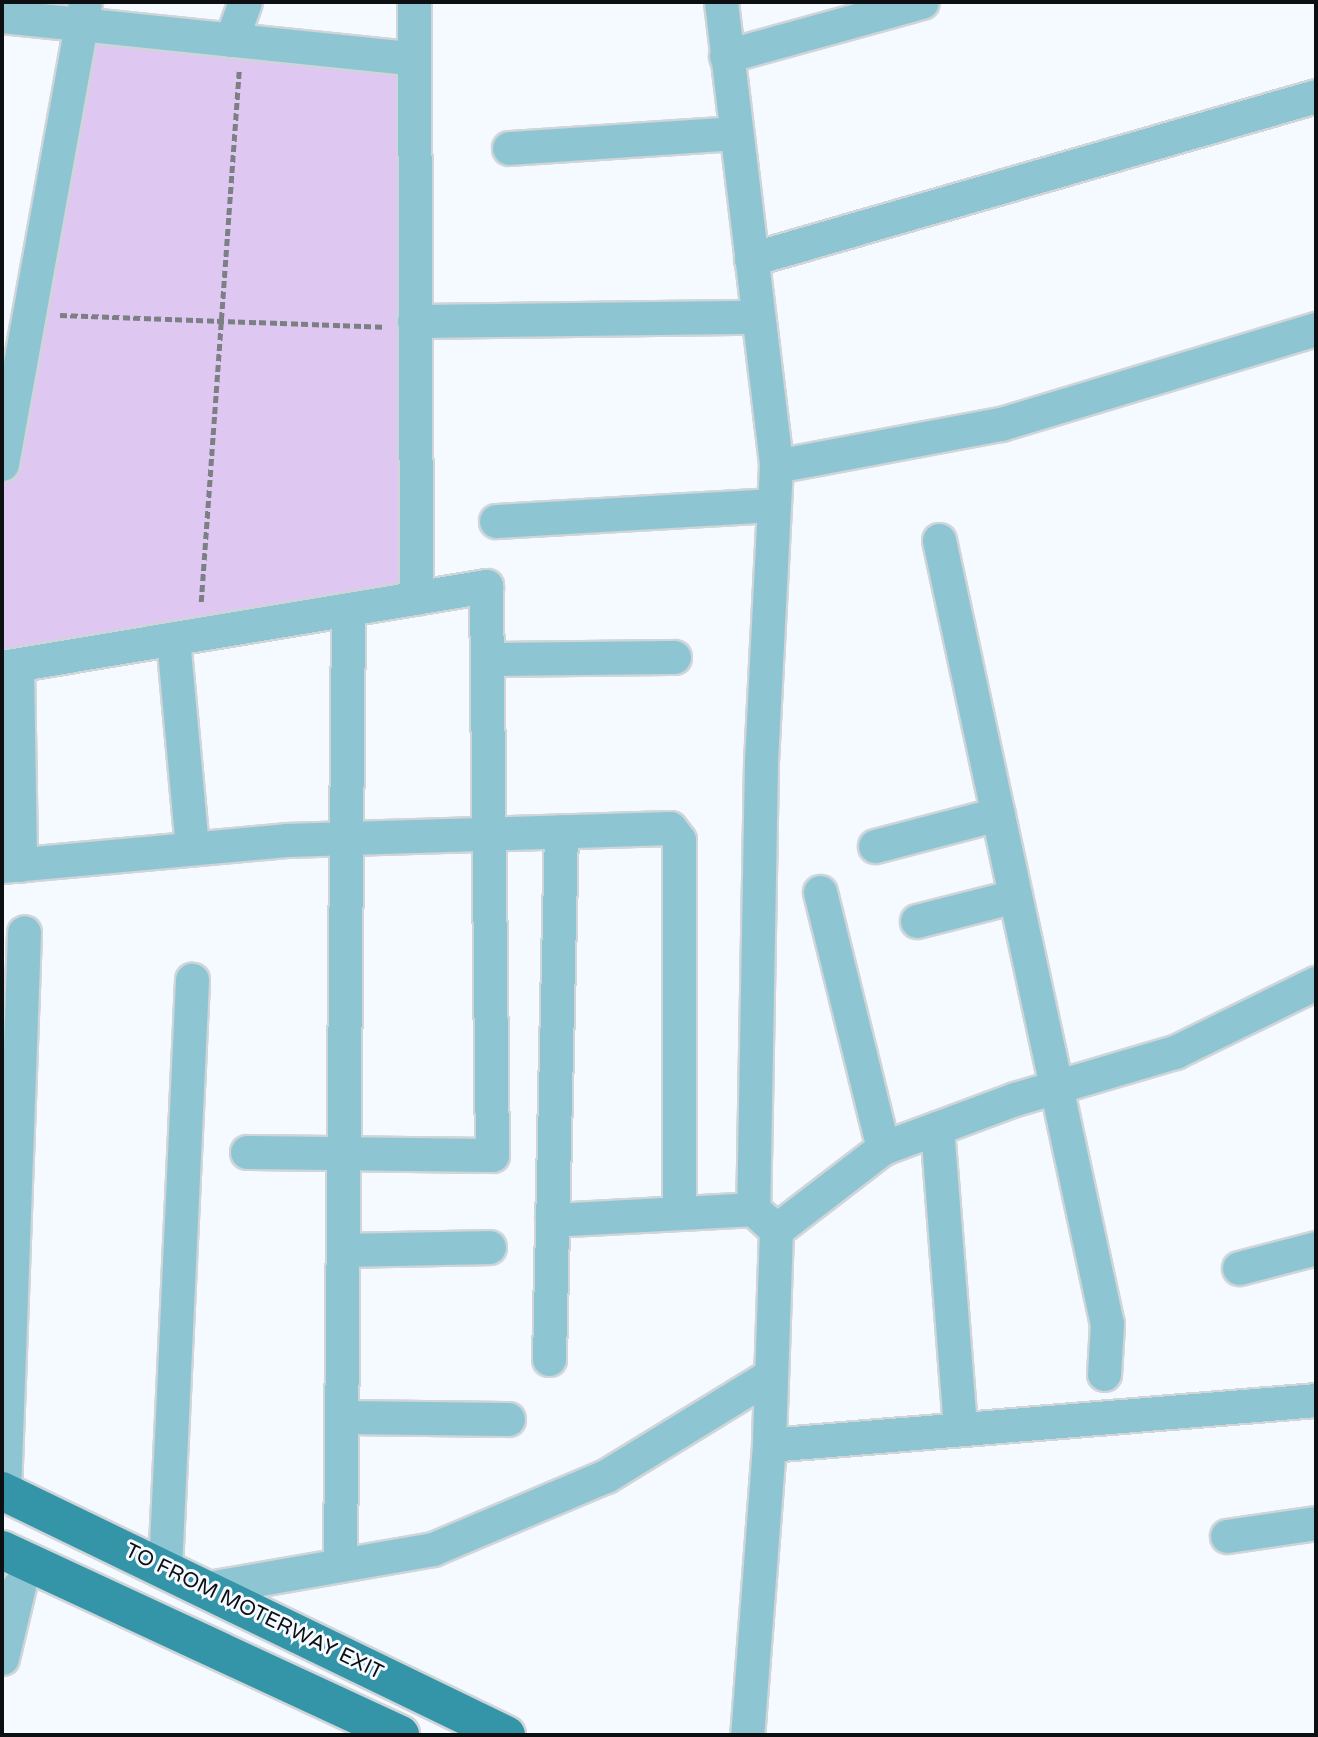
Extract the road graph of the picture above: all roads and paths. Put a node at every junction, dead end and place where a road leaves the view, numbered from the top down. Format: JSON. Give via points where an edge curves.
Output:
{"nodes":[{"id":1,"x":245,"y":2,"type":"edge"},
{"id":2,"x":721,"y":2,"type":"edge"},
{"id":3,"x":922,"y":2,"type":"edge"},
{"id":4,"x":417,"y":4,"type":"edge"},
{"id":5,"x":81,"y":12,"type":"edge"},
{"id":6,"x":2,"y":16,"type":"edge"},
{"id":7,"x":237,"y":40,"type":"junction"},
{"id":8,"x":726,"y":56,"type":"junction"},
{"id":9,"x":411,"y":58,"type":"junction"},
{"id":10,"x":1316,"y":96,"type":"edge"},
{"id":11,"x":736,"y":133,"type":"junction"},
{"id":12,"x":509,"y":148,"type":"dead end"},
{"id":13,"x":751,"y":259,"type":"junction"},
{"id":14,"x":28,"y":314,"type":"junction"},
{"id":15,"x":758,"y":317,"type":"junction"},
{"id":16,"x":221,"y":321,"type":"junction"},
{"id":17,"x":414,"y":325,"type":"junction"},
{"id":18,"x":1316,"y":329,"type":"edge"},
{"id":19,"x":2,"y":464,"type":"edge"},
{"id":20,"x":776,"y":466,"type":"junction"},
{"id":21,"x":774,"y":505,"type":"junction"},
{"id":22,"x":496,"y":521,"type":"dead end"},
{"id":23,"x":939,"y":540,"type":"dead end"},
{"id":24,"x":416,"y":598,"type":"junction"},
{"id":25,"x":348,"y":610,"type":"junction"},
{"id":26,"x":186,"y":637,"type":"junction"},
{"id":27,"x":674,"y":657,"type":"dead end"},
{"id":28,"x":487,"y":659,"type":"junction"},
{"id":29,"x":9,"y":666,"type":"edge"},
{"id":30,"x":998,"y":814,"type":"junction"},
{"id":31,"x":561,"y":831,"type":"junction"},
{"id":32,"x":489,"y":835,"type":"junction"},
{"id":33,"x":343,"y":838,"type":"junction"},
{"id":34,"x":875,"y":846,"type":"dead end"},
{"id":35,"x":192,"y":847,"type":"junction"},
{"id":36,"x":11,"y":866,"type":"edge"},
{"id":37,"x":820,"y":892,"type":"dead end"},
{"id":38,"x":1015,"y":896,"type":"junction"},
{"id":39,"x":917,"y":921,"type":"dead end"},
{"id":40,"x":24,"y":932,"type":"dead end"},
{"id":41,"x":192,"y":980,"type":"dead end"},
{"id":42,"x":1316,"y":983,"type":"edge"},
{"id":43,"x":1056,"y":1087,"type":"junction"},
{"id":44,"x":937,"y":1128,"type":"junction"},
{"id":45,"x":883,"y":1148,"type":"junction"},
{"id":46,"x":247,"y":1152,"type":"dead end"},
{"id":47,"x":348,"y":1153,"type":"junction"},
{"id":48,"x":679,"y":1213,"type":"junction"},
{"id":49,"x":764,"y":1219,"type":"junction"},
{"id":50,"x":552,"y":1220,"type":"junction"},
{"id":51,"x":489,"y":1247,"type":"dead end"},
{"id":52,"x":1316,"y":1248,"type":"edge"},
{"id":53,"x":346,"y":1250,"type":"junction"},
{"id":54,"x":1239,"y":1268,"type":"dead end"},
{"id":55,"x":550,"y":1359,"type":"dead end"},
{"id":56,"x":1104,"y":1374,"type":"dead end"},
{"id":57,"x":771,"y":1375,"type":"junction"},
{"id":58,"x":1316,"y":1400,"type":"edge"},
{"id":59,"x":343,"y":1417,"type":"junction"},
{"id":60,"x":508,"y":1419,"type":"dead end"},
{"id":61,"x":960,"y":1429,"type":"junction"},
{"id":62,"x":769,"y":1445,"type":"junction"},
{"id":63,"x":3,"y":1492,"type":"edge"},
{"id":64,"x":1316,"y":1524,"type":"edge"},
{"id":65,"x":1227,"y":1536,"type":"dead end"},
{"id":66,"x":340,"y":1565,"type":"junction"},
{"id":67,"x":165,"y":1568,"type":"junction"},
{"id":68,"x":14,"y":1571,"type":"edge"},
{"id":69,"x":209,"y":1588,"type":"junction"},
{"id":70,"x":2,"y":1658,"type":"edge"},
{"id":71,"x":400,"y":1735,"type":"edge"},
{"id":72,"x":506,"y":1735,"type":"edge"},
{"id":73,"x":747,"y":1735,"type":"edge"}],
"edges":[{"from":1,"to":7,"type":"street"},
{"from":2,"to":8,"type":"street"},
{"from":3,"to":8,"type":"street"},
{"from":4,"to":9,"type":"street"},
{"from":5,"to":6,"type":"street"},
{"from":5,"to":7,"type":"street"},
{"from":5,"to":14,"type":"street"},
{"from":7,"to":9,"type":"street"},
{"from":7,"to":16,"type":"path"},
{"from":8,"to":11,"type":"street"},
{"from":9,"to":17,"type":"street"},
{"from":10,"to":13,"type":"street"},
{"from":11,"to":12,"type":"street"},
{"from":11,"to":13,"type":"street"},
{"from":13,"to":15,"type":"street"},
{"from":14,"to":16,"type":"path"},
{"from":14,"to":19,"type":"street"},
{"from":15,"to":17,"type":"street"},
{"from":15,"to":20,"type":"street"},
{"from":16,"to":17,"type":"path"},
{"from":16,"to":26,"type":"path"},
{"from":17,"to":24,"type":"street"},
{"from":18,"to":20,"type":"street","via":[[1001,424]]},
{"from":20,"to":21,"type":"street"},
{"from":21,"to":22,"type":"street"},
{"from":21,"to":49,"type":"street","via":[[761,762]]},
{"from":23,"to":30,"type":"street"},
{"from":24,"to":25,"type":"street"},
{"from":24,"to":28,"type":"street","via":[[486,586]]},
{"from":25,"to":26,"type":"street"},
{"from":25,"to":33,"type":"street"},
{"from":26,"to":29,"type":"street"},
{"from":26,"to":35,"type":"street"},
{"from":27,"to":28,"type":"street"},
{"from":28,"to":32,"type":"street"},
{"from":29,"to":36,"type":"street"},
{"from":30,"to":34,"type":"street"},
{"from":30,"to":38,"type":"street"},
{"from":31,"to":32,"type":"street"},
{"from":31,"to":48,"type":"street","via":[[657,825],[670,828],[679,840]]},
{"from":31,"to":50,"type":"street"},
{"from":32,"to":33,"type":"street"},
{"from":32,"to":47,"type":"street","via":[[492,1155]]},
{"from":33,"to":35,"type":"street"},
{"from":33,"to":47,"type":"street"},
{"from":35,"to":36,"type":"street"},
{"from":37,"to":45,"type":"street"},
{"from":38,"to":39,"type":"street"},
{"from":38,"to":43,"type":"street"},
{"from":40,"to":63,"type":"street"},
{"from":41,"to":67,"type":"street"},
{"from":42,"to":43,"type":"street","via":[[1174,1052]]},
{"from":43,"to":44,"type":"street"},
{"from":43,"to":56,"type":"street","via":[[1107,1324]]},
{"from":44,"to":45,"type":"street"},
{"from":44,"to":61,"type":"street"},
{"from":45,"to":49,"type":"street"},
{"from":46,"to":47,"type":"street"},
{"from":47,"to":53,"type":"street"},
{"from":48,"to":49,"type":"street"},
{"from":48,"to":50,"type":"street"},
{"from":49,"to":57,"type":"street"},
{"from":50,"to":55,"type":"street"},
{"from":51,"to":53,"type":"street"},
{"from":52,"to":54,"type":"street"},
{"from":53,"to":59,"type":"street"},
{"from":57,"to":62,"type":"street"},
{"from":57,"to":66,"type":"street","via":[[606,1476],[433,1549]]},
{"from":58,"to":61,"type":"street"},
{"from":59,"to":60,"type":"street"},
{"from":59,"to":66,"type":"street"},
{"from":61,"to":62,"type":"street"},
{"from":62,"to":73,"type":"street"},
{"from":63,"to":67,"type":"main road","name":"TO FROM MOTERWAY EXIT"},
{"from":64,"to":65,"type":"street"},
{"from":66,"to":69,"type":"street"},
{"from":67,"to":69,"type":"main road","name":"TO FROM MOTERWAY EXIT"},
{"from":68,"to":70,"type":"street"},
{"from":68,"to":71,"type":"main road"},
{"from":69,"to":72,"type":"main road","name":"TO FROM MOTERWAY EXIT"}]}
